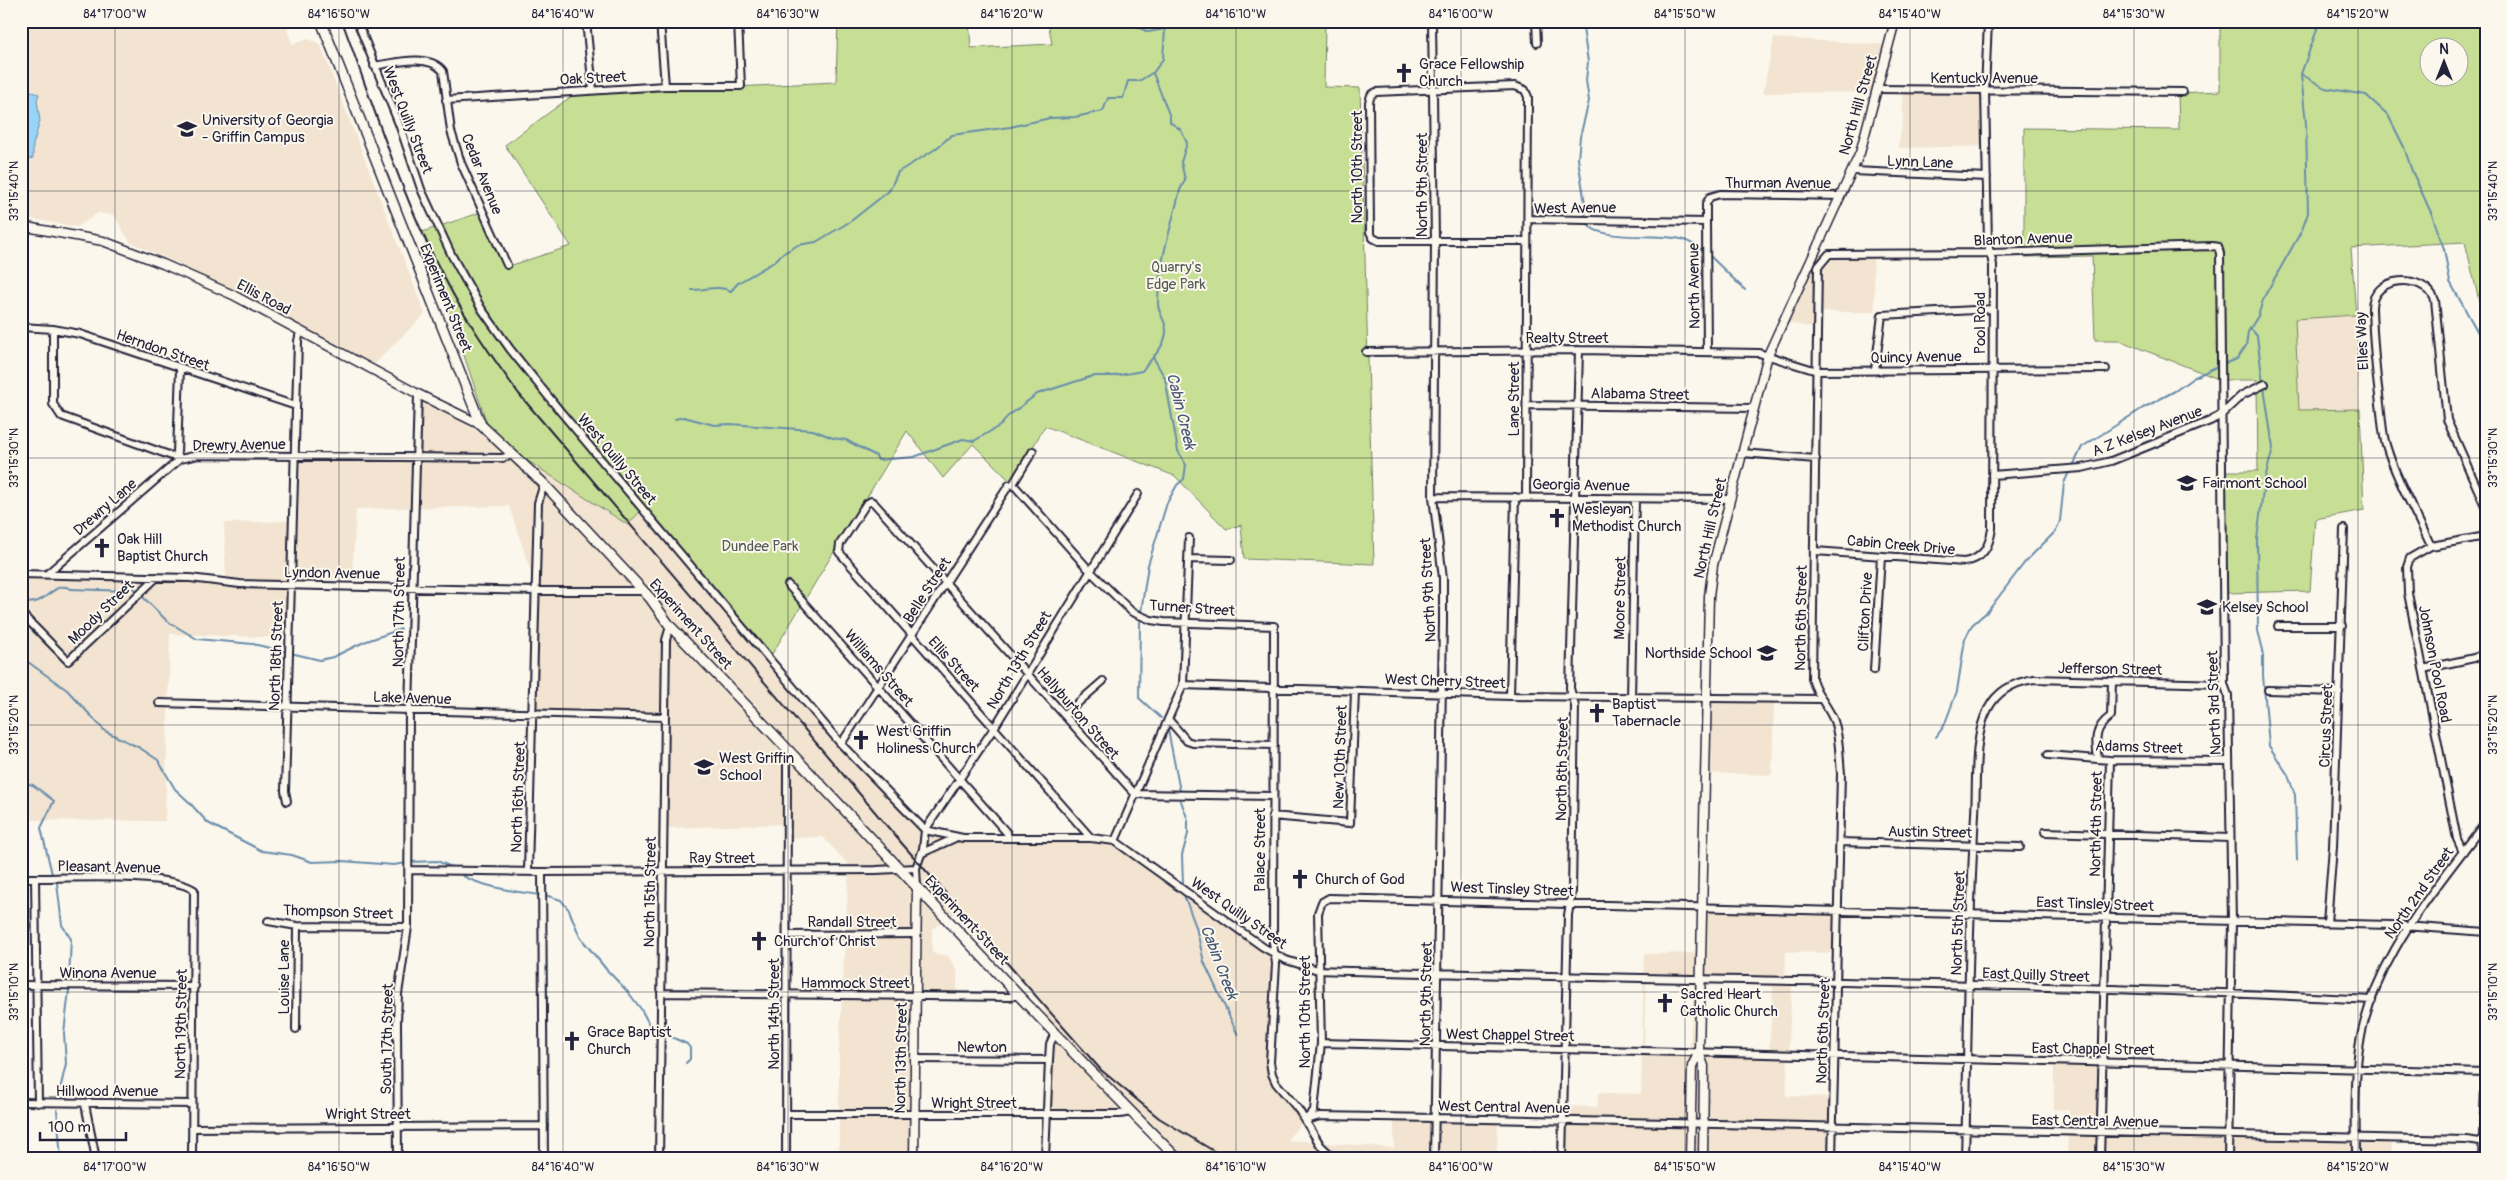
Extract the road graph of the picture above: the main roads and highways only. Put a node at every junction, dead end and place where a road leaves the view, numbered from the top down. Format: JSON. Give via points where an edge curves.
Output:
{"nodes":[{"id":1,"x":321,"y":21,"type":"edge"},
{"id":2,"x":1178,"y":1159,"type":"edge"}],
"edges":[{"from":1,"to":2,"type":"main road","name":"Experiment Street","via":[[481,425],[544,484],[643,591],[670,626],[1054,1034]]}]}
